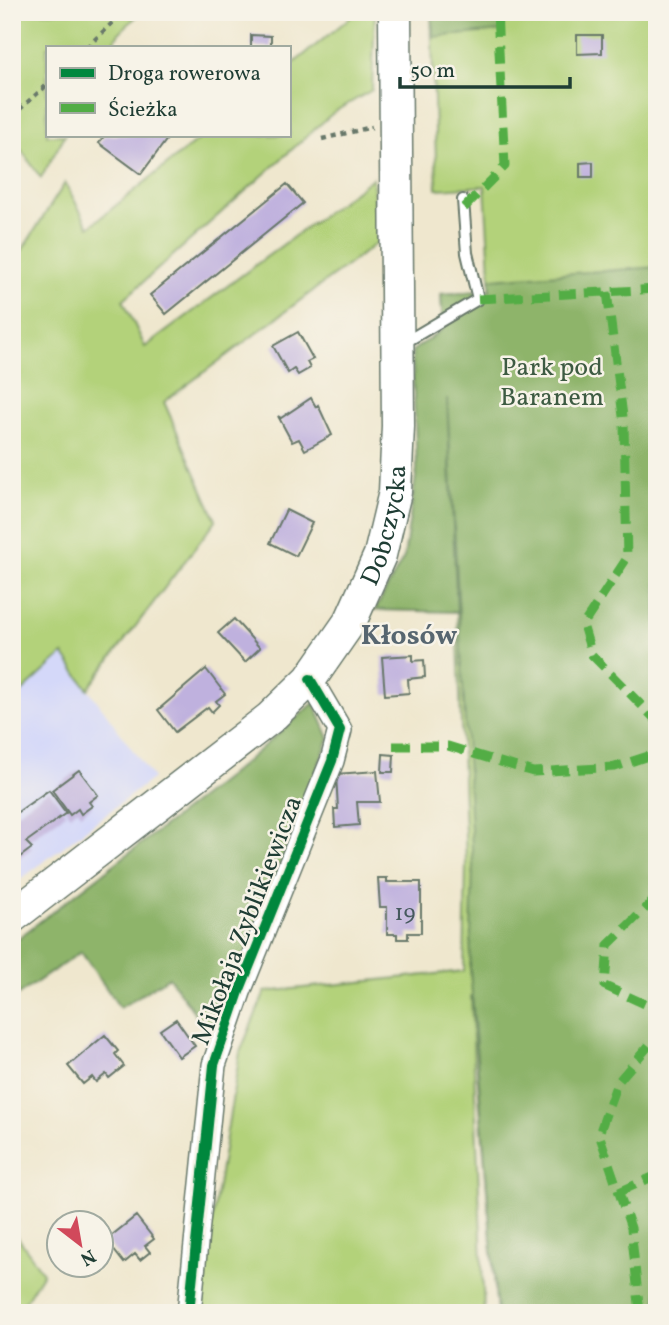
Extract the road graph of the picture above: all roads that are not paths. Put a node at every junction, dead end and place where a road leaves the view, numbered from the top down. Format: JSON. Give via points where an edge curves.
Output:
{"nodes":[{"id":1,"x":395,"y":12,"type":"edge"},
{"id":2,"x":463,"y":200,"type":"dead end"},
{"id":3,"x":397,"y":347,"type":"junction"},
{"id":4,"x":310,"y":679,"type":"junction"},
{"id":5,"x":12,"y":917,"type":"edge"},
{"id":6,"x":189,"y":1313,"type":"edge"}],
"edges":[{"from":1,"to":3,"type":"main road","name":"Dobczycka"},
{"from":2,"to":3,"type":"lane","via":[[467,253],[478,299]]},
{"from":3,"to":4,"type":"main road","name":"Dobczycka","via":[[396,492],[389,523],[368,588]]},
{"from":4,"to":5,"type":"main road","name":"Dobczycka","via":[[270,718]]},
{"from":4,"to":6,"type":"street","name":"Mikołaja Zyblikiewicza","via":[[340,730],[214,1065]]}]}
